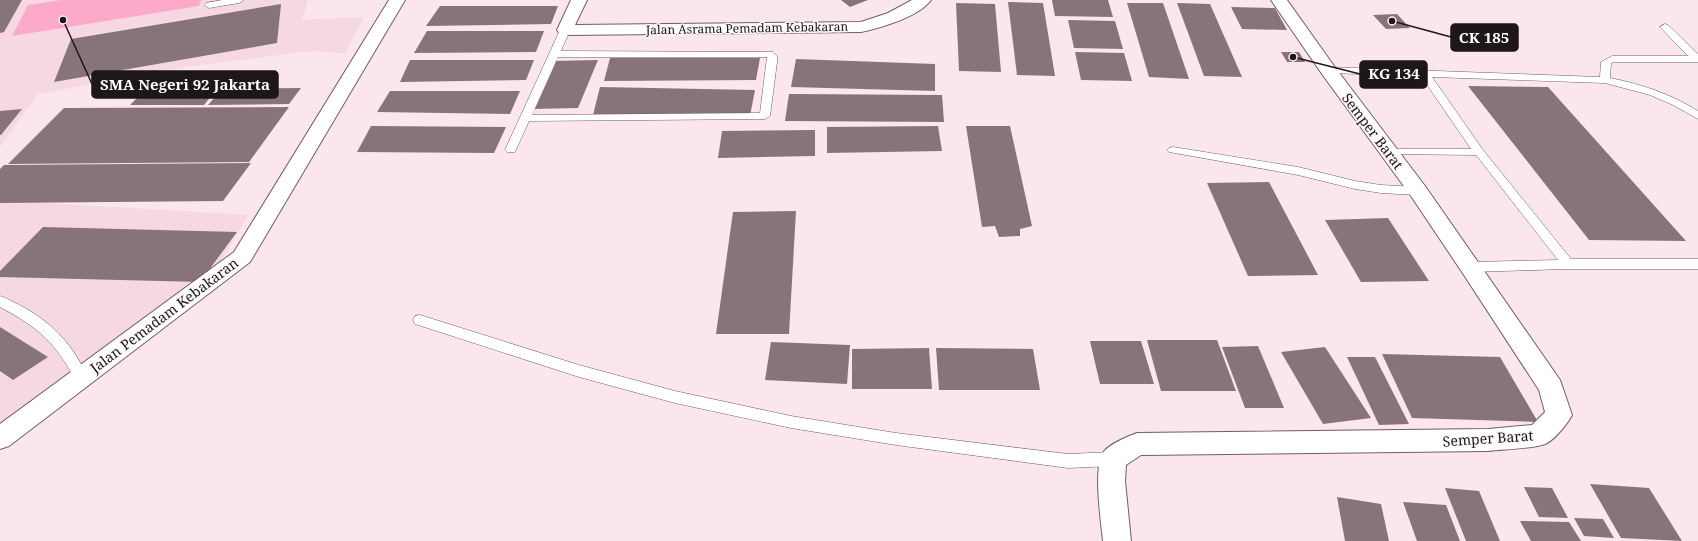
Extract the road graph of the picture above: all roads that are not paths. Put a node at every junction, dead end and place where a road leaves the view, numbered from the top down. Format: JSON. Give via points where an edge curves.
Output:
{"nodes":[{"id":1,"x":239,"y":0,"type":"edge"},
{"id":2,"x":397,"y":0,"type":"edge"},
{"id":3,"x":579,"y":0,"type":"edge"},
{"id":4,"x":923,"y":0,"type":"edge"},
{"id":5,"x":1279,"y":0,"type":"edge"},
{"id":6,"x":209,"y":5,"type":"dead end"},
{"id":7,"x":1665,"y":27,"type":"dead end"},
{"id":8,"x":565,"y":30,"type":"junction"},
{"id":9,"x":554,"y":54,"type":"junction"},
{"id":10,"x":1698,"y":58,"type":"edge"},
{"id":11,"x":1328,"y":70,"type":"junction"},
{"id":12,"x":1424,"y":73,"type":"junction"},
{"id":13,"x":1605,"y":80,"type":"junction"},
{"id":14,"x":1698,"y":116,"type":"edge"},
{"id":15,"x":525,"y":118,"type":"junction"},
{"id":16,"x":511,"y":150,"type":"dead end"},
{"id":17,"x":1173,"y":150,"type":"dead end"},
{"id":18,"x":1388,"y":152,"type":"junction"},
{"id":19,"x":1479,"y":152,"type":"junction"},
{"id":20,"x":1418,"y":191,"type":"junction"},
{"id":21,"x":1568,"y":264,"type":"junction"},
{"id":22,"x":1698,"y":264,"type":"edge"},
{"id":23,"x":1470,"y":267,"type":"junction"},
{"id":24,"x":0,"y":301,"type":"edge"},
{"id":25,"x":420,"y":320,"type":"dead end"},
{"id":26,"x":81,"y":377,"type":"junction"},
{"id":27,"x":0,"y":438,"type":"edge"},
{"id":28,"x":1114,"y":460,"type":"junction"},
{"id":29,"x":1117,"y":541,"type":"edge"}],
"edges":[{"from":1,"to":6,"type":"lane"},
{"from":2,"to":26,"type":"street","name":"Jalan Pemadam Kebakaran","via":[[242,257]]},
{"from":3,"to":8,"type":"street"},
{"from":4,"to":8,"type":"street","name":"Jalan Asrama Pemadam Kebakaran","via":[[884,22],[861,27]]},
{"from":5,"to":11,"type":"street","name":"Semper Barat"},
{"from":7,"to":10,"type":"lane"},
{"from":8,"to":9,"type":"lane"},
{"from":9,"to":15,"type":"lane"},
{"from":9,"to":15,"type":"lane","via":[[769,54],[772,56],[772,62],[765,116]]},
{"from":10,"to":13,"type":"lane","via":[[1612,59],[1606,62]]},
{"from":11,"to":12,"type":"lane"},
{"from":11,"to":18,"type":"street","name":"Semper Barat"},
{"from":12,"to":13,"type":"lane"},
{"from":12,"to":19,"type":"lane"},
{"from":13,"to":14,"type":"lane","via":[[1652,91],[1685,106]]},
{"from":15,"to":16,"type":"lane"},
{"from":17,"to":20,"type":"lane","via":[[1298,171],[1362,186]]},
{"from":18,"to":19,"type":"lane"},
{"from":18,"to":20,"type":"street","name":"Semper Barat"},
{"from":19,"to":21,"type":"lane"},
{"from":20,"to":23,"type":"street","name":"Semper Barat"},
{"from":21,"to":22,"type":"lane"},
{"from":21,"to":23,"type":"lane"},
{"from":23,"to":28,"type":"street","name":"Semper Barat","via":[[1551,387],[1558,415],[1539,435],[1488,440],[1137,444]]},
{"from":24,"to":26,"type":"lane","via":[[35,319],[54,335]]},
{"from":25,"to":28,"type":"lane","via":[[587,373],[675,397],[791,422],[1068,461]]},
{"from":26,"to":27,"type":"street","name":"Jalan Pemadam Kebakaran"},
{"from":28,"to":29,"type":"street","via":[[1112,481]]}]}
